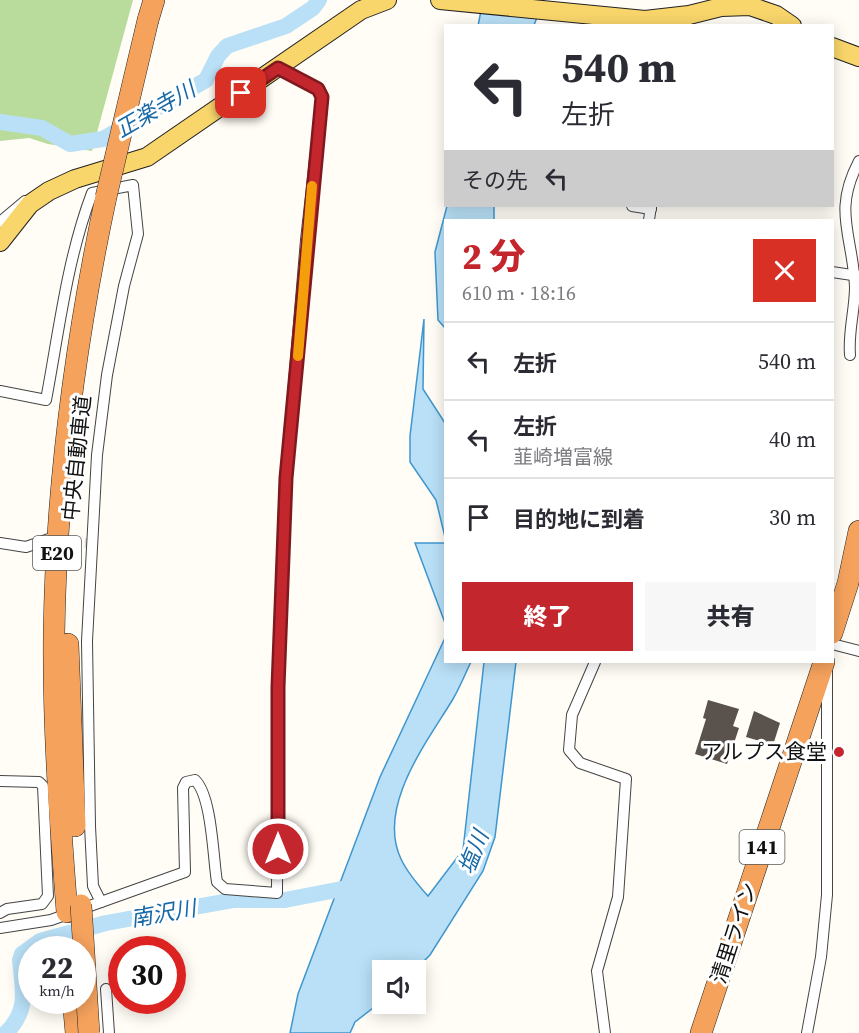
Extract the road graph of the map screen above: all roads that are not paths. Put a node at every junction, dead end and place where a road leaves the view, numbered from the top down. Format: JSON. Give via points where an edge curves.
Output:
{"nodes":[{"id":1,"x":387,"y":0,"type":"edge"},
{"id":2,"x":440,"y":0,"type":"edge"},
{"id":3,"x":735,"y":3,"type":"edge"},
{"id":4,"x":358,"y":5,"type":"edge"},
{"id":5,"x":158,"y":9,"type":"edge"},
{"id":6,"x":692,"y":20,"type":"edge"},
{"id":7,"x":788,"y":24,"type":"edge"},
{"id":8,"x":834,"y":48,"type":"edge"},
{"id":9,"x":859,"y":57,"type":"edge"},
{"id":10,"x":278,"y":68,"type":"junction"},
{"id":11,"x":859,"y":161,"type":"edge"},
{"id":12,"x":30,"y":204,"type":"junction"},
{"id":13,"x":0,"y":222,"type":"edge"},
{"id":14,"x":0,"y":242,"type":"edge"},
{"id":15,"x":834,"y":272,"type":"edge"},
{"id":16,"x":857,"y":276,"type":"edge"},
{"id":17,"x":850,"y":355,"type":"dead end"},
{"id":18,"x":0,"y":391,"type":"edge"},
{"id":19,"x":859,"y":531,"type":"edge"},
{"id":20,"x":49,"y":539,"type":"tunnel mouth"},
{"id":21,"x":0,"y":543,"type":"edge"},
{"id":22,"x":834,"y":627,"type":"edge"},
{"id":23,"x":834,"y":645,"type":"edge"},
{"id":24,"x":859,"y":651,"type":"edge"},
{"id":25,"x":595,"y":663,"type":"edge"},
{"id":26,"x":825,"y":663,"type":"edge"},
{"id":27,"x":825,"y":663,"type":"edge"},
{"id":28,"x":0,"y":781,"type":"edge"},
{"id":29,"x":83,"y":906,"type":"junction"},
{"id":30,"x":0,"y":913,"type":"edge"},
{"id":31,"x":0,"y":928,"type":"edge"},
{"id":32,"x":74,"y":936,"type":"edge"},
{"id":33,"x":106,"y":989,"type":"dead end"},
{"id":34,"x":74,"y":1014,"type":"edge"},
{"id":35,"x":76,"y":1033,"type":"edge"},
{"id":36,"x":88,"y":1033,"type":"edge"},
{"id":37,"x":109,"y":1033,"type":"edge"},
{"id":38,"x":605,"y":1033,"type":"edge"},
{"id":39,"x":701,"y":1033,"type":"edge"},
{"id":40,"x":807,"y":1033,"type":"edge"}],
"edges":[{"from":1,"to":4,"type":"main road"},
{"from":2,"to":6,"type":"main road","via":[[645,20]]},
{"from":3,"to":6,"type":"main road"},
{"from":3,"to":7,"type":"main road","via":[[762,9]]},
{"from":4,"to":10,"type":"main road"},
{"from":5,"to":29,"type":"highway","name":"中央自動車道","number":"E20","via":[[113,196],[87,367],[70,525],[68,652],[73,799]]},
{"from":8,"to":9,"type":"main road"},
{"from":10,"to":12,"type":"main road","via":[[147,157],[75,179]]},
{"from":10,"to":29,"type":"street","via":[[318,89],[322,97],[286,478],[278,687],[277,893],[225,889],[216,882],[206,804],[195,780],[186,782],[183,788],[184,872]]},
{"from":11,"to":16,"type":"street","via":[[848,182],[844,213]]},
{"from":12,"to":13,"type":"street","via":[[26,201]]},
{"from":12,"to":14,"type":"main road"},
{"from":15,"to":16,"type":"street"},
{"from":16,"to":17,"type":"street","via":[[848,328]]},
{"from":18,"to":29,"type":"street","via":[[46,400],[70,274],[92,194],[133,184],[138,234],[107,375],[92,512],[87,768],[93,885]]},
{"from":19,"to":22,"type":"highway"},
{"from":20,"to":21,"type":"street","via":[[26,548]]},
{"from":23,"to":24,"type":"street"},
{"from":25,"to":38,"type":"street","via":[[572,715],[570,750],[580,763],[626,779],[618,897],[597,971]]},
{"from":26,"to":39,"type":"highway","name":"清里ライン","number":"141"},
{"from":27,"to":40,"type":"street","via":[[827,895]]},
{"from":28,"to":30,"type":"street","via":[[39,782],[43,786],[48,896],[42,904]]},
{"from":29,"to":31,"type":"street","via":[[51,921]]},
{"from":29,"to":32,"type":"highway","name":"中央自動車道","number":"E20"},
{"from":29,"to":36,"type":"highway","name":"中央自動車道","number":"E20","bridge":true},
{"from":33,"to":37,"type":"street"},
{"from":34,"to":35,"type":"highway"}]}
